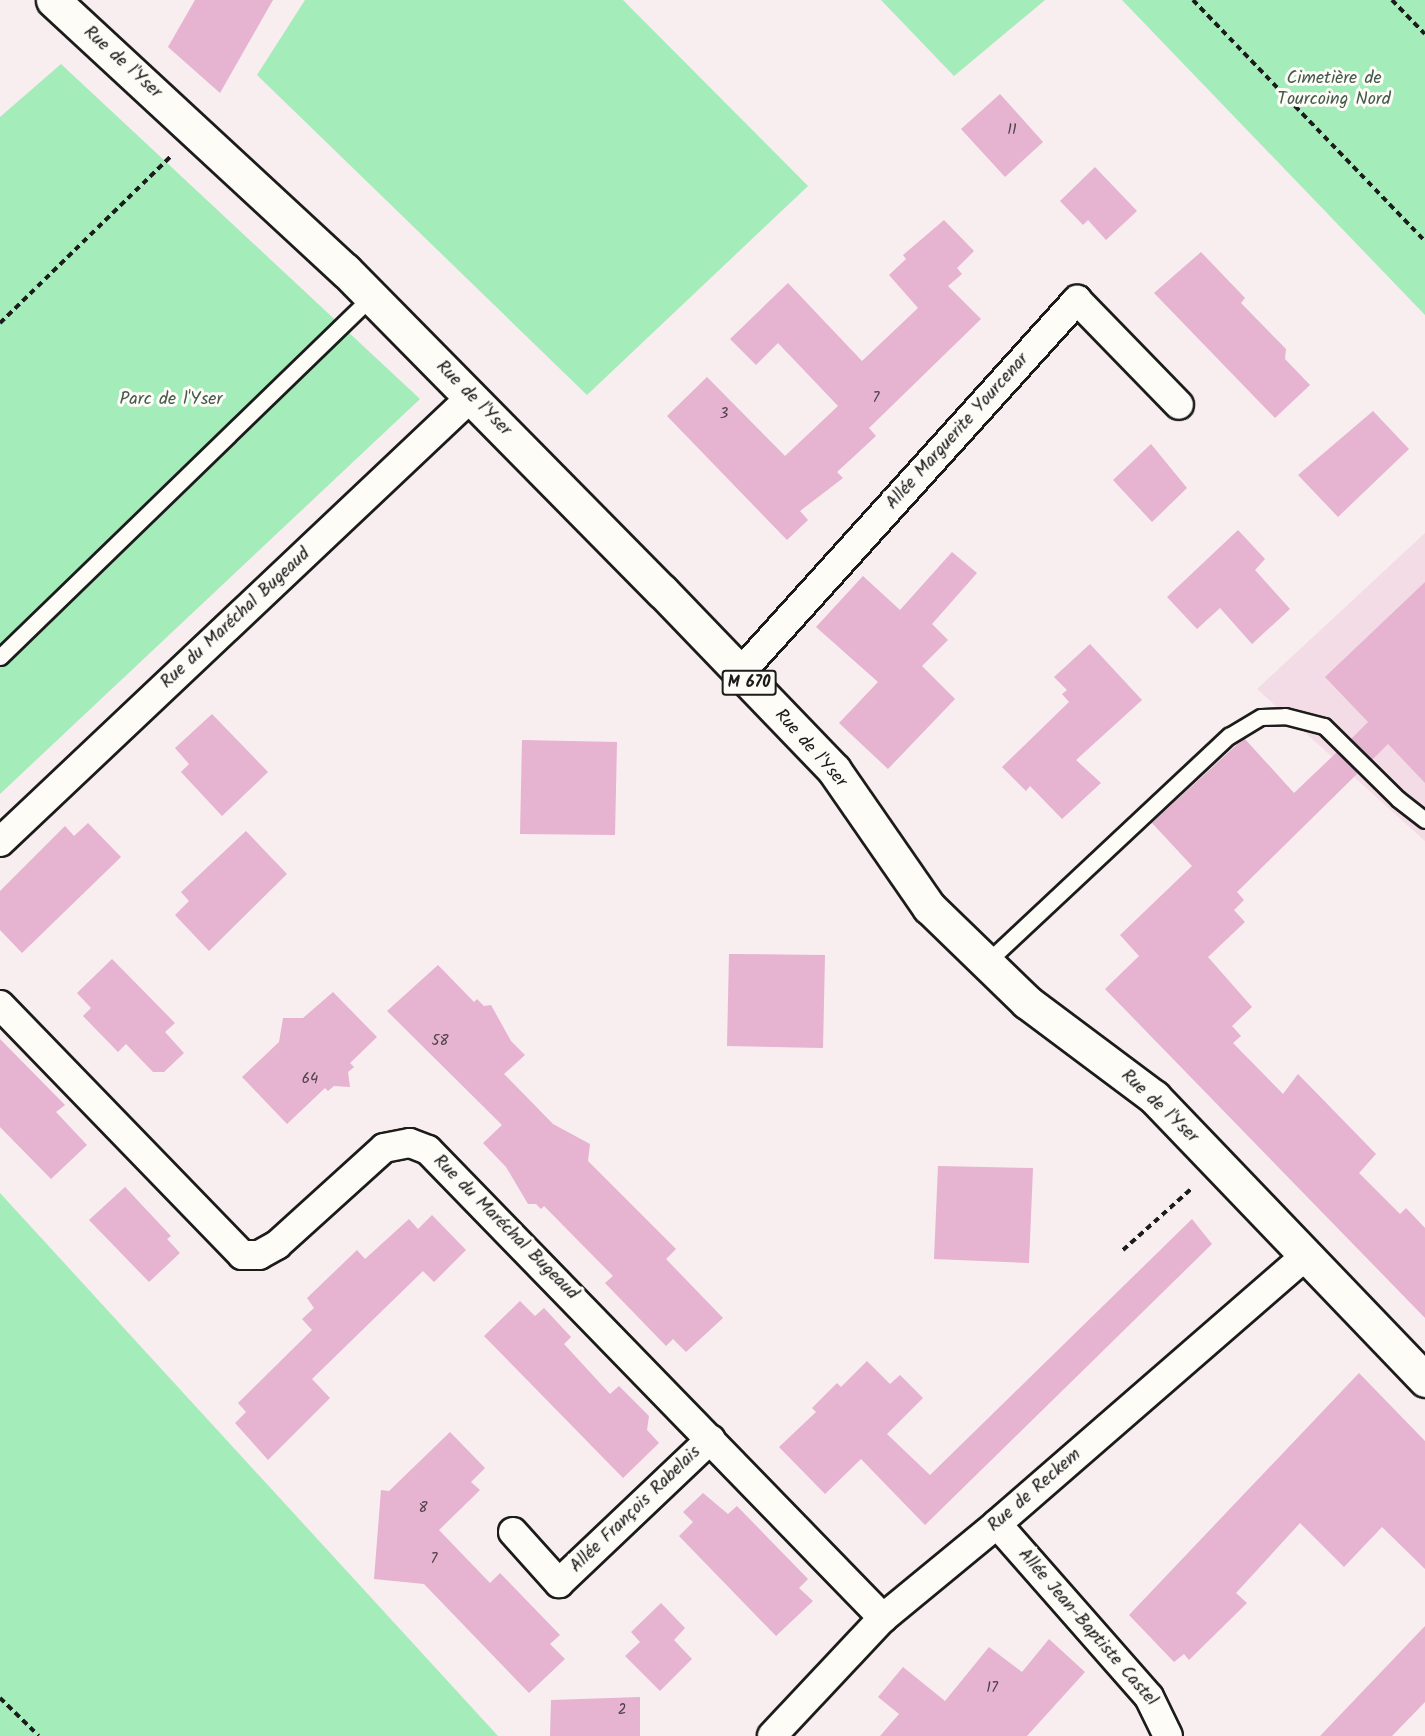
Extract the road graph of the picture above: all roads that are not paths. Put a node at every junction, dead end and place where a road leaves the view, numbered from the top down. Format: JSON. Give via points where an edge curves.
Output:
{"nodes":[{"id":1,"x":52,"y":0,"type":"edge"},
{"id":2,"x":372,"y":296,"type":"junction"},
{"id":3,"x":471,"y":397,"type":"junction"},
{"id":4,"x":1179,"y":405,"type":"dead end"},
{"id":5,"x":0,"y":657,"type":"edge"},
{"id":6,"x":740,"y":673,"type":"junction"},
{"id":7,"x":1425,"y":820,"type":"edge"},
{"id":8,"x":0,"y":842,"type":"edge"},
{"id":9,"x":986,"y":963,"type":"junction"},
{"id":10,"x":0,"y":1005,"type":"edge"},
{"id":11,"x":1306,"y":1255,"type":"junction"},
{"id":12,"x":1425,"y":1380,"type":"edge"},
{"id":13,"x":711,"y":1439,"type":"junction"},
{"id":14,"x":997,"y":1524,"type":"junction"},
{"id":15,"x":513,"y":1532,"type":"dead end"},
{"id":16,"x":883,"y":1618,"type":"junction"},
{"id":17,"x":772,"y":1736,"type":"edge"},
{"id":18,"x":1168,"y":1736,"type":"edge"}],
"edges":[{"from":1,"to":2,"type":"main road","name":"Rue de l'Yser","number":"M 670"},
{"from":2,"to":3,"type":"main road","name":"Rue de l'Yser","number":"M 670"},
{"from":2,"to":5,"type":"lane"},
{"from":3,"to":6,"type":"main road","name":"Rue de l'Yser","number":"M 670"},
{"from":3,"to":8,"type":"street","name":"Rue du Maréchal Bugeaud"},
{"from":4,"to":6,"type":"street","name":"Allée Marguerite Yourcenar","via":[[1077,300]]},
{"from":6,"to":9,"type":"main road","name":"Rue de l'Yser","number":"M 670","via":[[834,770],[922,899]]},
{"from":7,"to":9,"type":"lane","via":[[1398,799],[1324,726],[1285,716],[1260,717],[1229,736]]},
{"from":9,"to":11,"type":"main road","name":"Rue de l'Yser","number":"M 670","via":[[1028,1002],[1154,1097]]},
{"from":10,"to":13,"type":"street","name":"Rue du Maréchal Bugeaud","via":[[242,1255],[259,1255],[277,1245],[384,1148],[410,1143],[428,1150]]},
{"from":11,"to":12,"type":"main road","name":"Rue de l'Yser","number":"M 670"},
{"from":11,"to":14,"type":"street","name":"Rue de Reckem"},
{"from":13,"to":15,"type":"street","name":"Allée François Rabelais","via":[[559,1583]]},
{"from":13,"to":16,"type":"street","name":"Rue du Maréchal Bugeaud"},
{"from":14,"to":16,"type":"street","name":"Rue de Reckem"},
{"from":14,"to":18,"type":"street","name":"Allée Jean-Baptiste Castel","via":[[1149,1697]]},
{"from":16,"to":17,"type":"street","name":"Rue de Reckem"}]}
